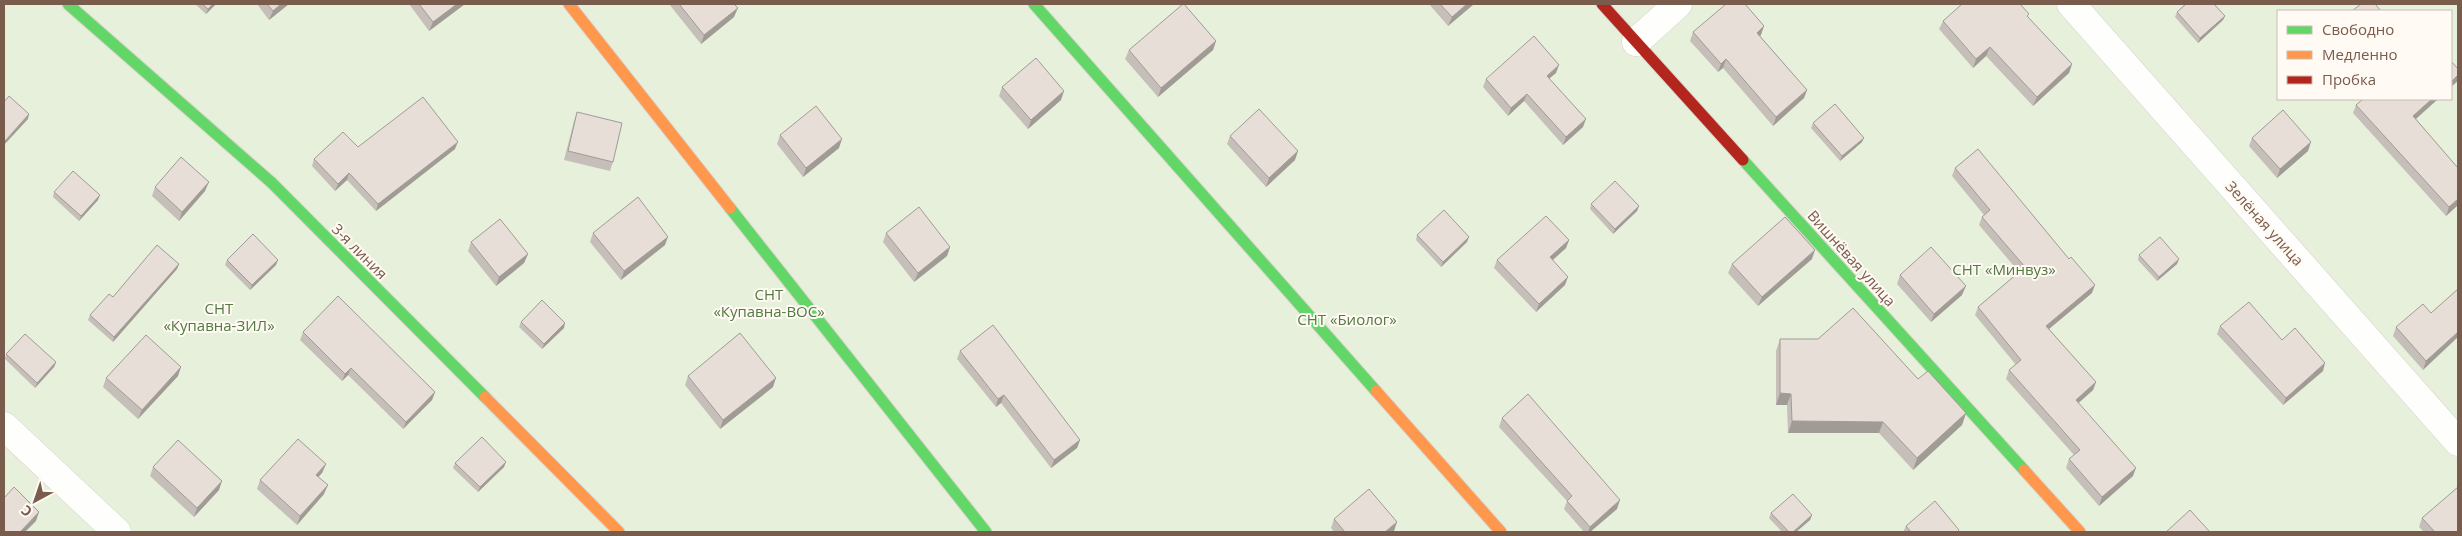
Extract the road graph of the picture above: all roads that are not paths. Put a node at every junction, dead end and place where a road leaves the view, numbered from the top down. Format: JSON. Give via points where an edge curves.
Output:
{"nodes":[{"id":1,"x":68,"y":4,"type":"edge"},
{"id":2,"x":569,"y":4,"type":"edge"},
{"id":3,"x":1034,"y":4,"type":"edge"},
{"id":4,"x":1602,"y":4,"type":"edge"},
{"id":5,"x":1678,"y":4,"type":"edge"},
{"id":6,"x":2071,"y":4,"type":"edge"},
{"id":7,"x":1636,"y":42,"type":"junction"},
{"id":8,"x":4,"y":426,"type":"edge"},
{"id":9,"x":2458,"y":442,"type":"edge"},
{"id":10,"x":117,"y":532,"type":"edge"},
{"id":11,"x":619,"y":532,"type":"edge"},
{"id":12,"x":986,"y":532,"type":"edge"},
{"id":13,"x":1501,"y":532,"type":"edge"},
{"id":14,"x":2080,"y":532,"type":"edge"}],
"edges":[{"from":1,"to":11,"type":"street","name":"3-я линия","via":[[272,184]]},
{"from":2,"to":12,"type":"street"},
{"from":3,"to":13,"type":"street"},
{"from":4,"to":7,"type":"street","name":"Вишнёвая улица"},
{"from":5,"to":7,"type":"street"},
{"from":6,"to":9,"type":"street","name":"Зелёная улица"},
{"from":7,"to":14,"type":"street","name":"Вишнёвая улица"},
{"from":8,"to":10,"type":"street"}]}
